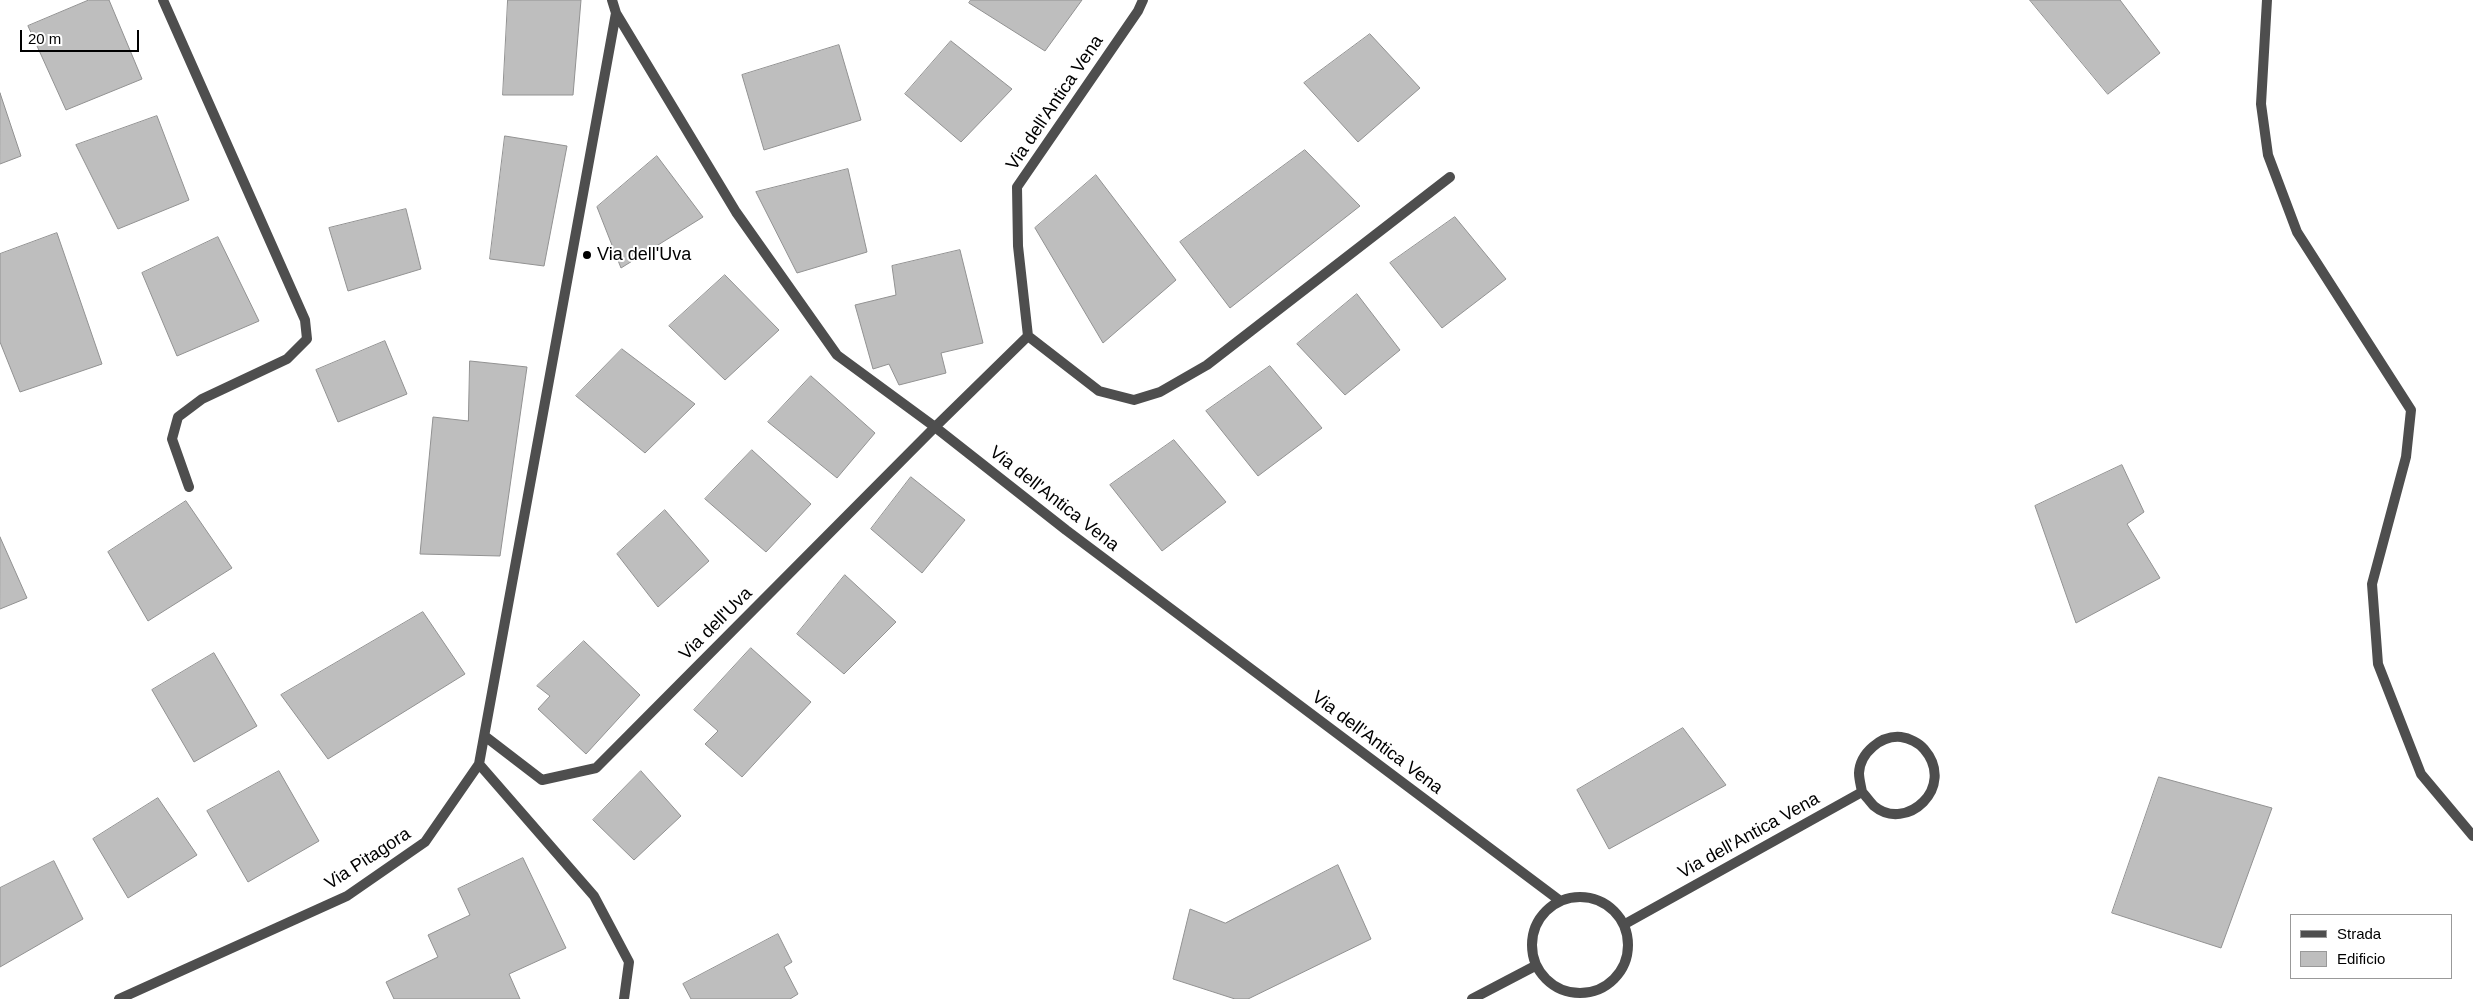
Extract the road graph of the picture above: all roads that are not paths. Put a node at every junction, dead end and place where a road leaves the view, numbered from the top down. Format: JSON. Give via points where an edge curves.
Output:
{"nodes":[{"id":1,"x":163,"y":0,"type":"edge"},
{"id":2,"x":612,"y":0,"type":"edge"},
{"id":3,"x":2267,"y":0,"type":"edge"},
{"id":4,"x":1145,"y":1,"type":"edge"},
{"id":5,"x":616,"y":13,"type":"junction"},
{"id":6,"x":1450,"y":177,"type":"dead end"},
{"id":7,"x":1028,"y":336,"type":"junction"},
{"id":8,"x":934,"y":427,"type":"junction"},
{"id":9,"x":189,"y":487,"type":"dead end"},
{"id":10,"x":486,"y":737,"type":"junction"},
{"id":11,"x":480,"y":764,"type":"junction"},
{"id":12,"x":1862,"y":792,"type":"junction"},
{"id":13,"x":2473,"y":836,"type":"edge"},
{"id":14,"x":1559,"y":900,"type":"junction"},
{"id":15,"x":1625,"y":924,"type":"junction"},
{"id":16,"x":1535,"y":966,"type":"junction"},
{"id":17,"x":119,"y":999,"type":"edge"},
{"id":18,"x":624,"y":999,"type":"edge"},
{"id":19,"x":1472,"y":999,"type":"edge"}],
"edges":[{"from":1,"to":9,"type":"street","via":[[305,320],[307,339],[287,359],[202,399],[178,417],[172,439]]},
{"from":2,"to":5,"type":"street"},
{"from":3,"to":13,"type":"street","via":[[2261,104],[2268,155],[2297,232],[2411,410],[2406,457],[2372,584],[2378,664],[2421,774]]},
{"from":4,"to":7,"type":"street","name":"Via dell'Antica Vena","via":[[1017,188],[1018,246]]},
{"from":5,"to":8,"type":"street","via":[[736,212],[837,355]]},
{"from":5,"to":10,"type":"street"},
{"from":6,"to":7,"type":"street","via":[[1206,365],[1160,392],[1134,400],[1099,390]]},
{"from":7,"to":8,"type":"street"},
{"from":8,"to":10,"type":"street","name":"Via dell'Uva","via":[[596,768],[542,780]]},
{"from":8,"to":14,"type":"street","name":"Via dell'Antica Vena"},
{"from":10,"to":11,"type":"street"},
{"from":11,"to":17,"type":"street","name":"Via Pitagora","via":[[425,842],[347,896]]},
{"from":11,"to":18,"type":"street","via":[[594,896],[628,962]]},
{"from":12,"to":12,"type":"street","via":[[1859,772],[1865,753],[1881,741],[1901,737],[1920,744],[1932,759],[1936,779],[1929,798],[1914,810],[1894,814],[1875,807]]},
{"from":12,"to":15,"type":"street","name":"Via dell'Antica Vena"},
{"from":14,"to":15,"type":"street","via":[[1585,896],[1608,905]]},
{"from":14,"to":16,"type":"street","via":[[1540,917],[1531,941]]},
{"from":15,"to":16,"type":"street","via":[[1629,950],[1621,974],[1601,990],[1576,995],[1552,986]]},
{"from":16,"to":19,"type":"street"}]}
